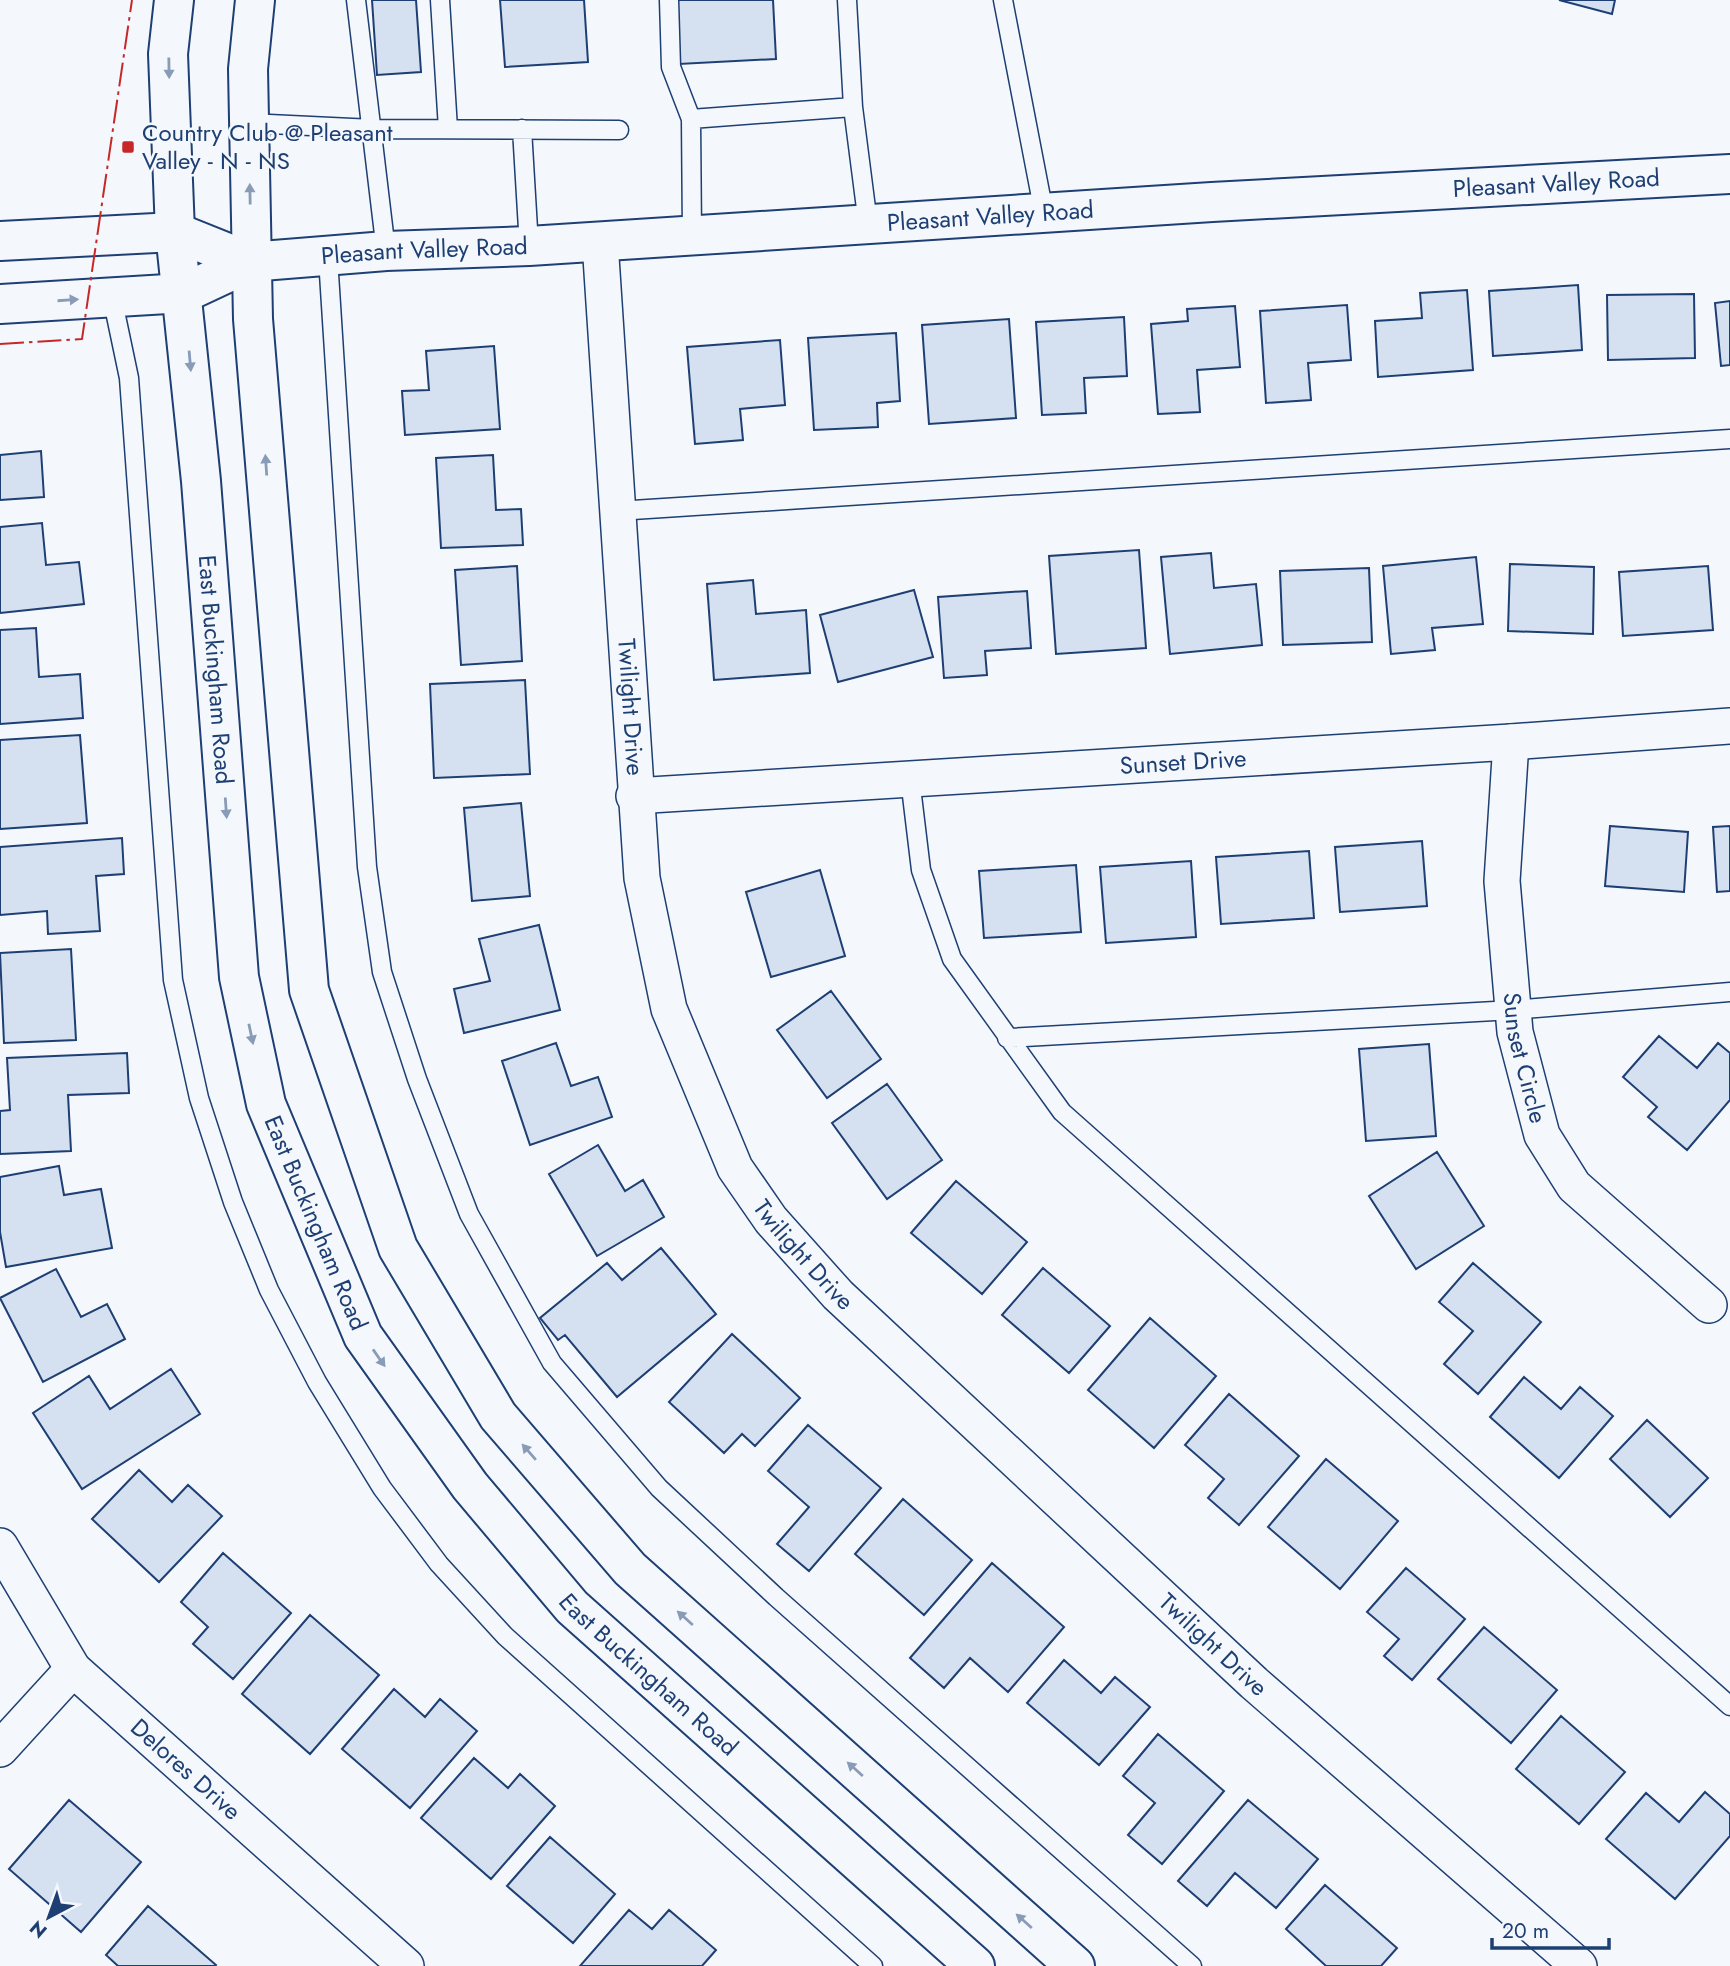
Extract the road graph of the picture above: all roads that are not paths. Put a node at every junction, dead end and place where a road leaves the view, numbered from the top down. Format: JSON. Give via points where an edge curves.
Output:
{"nodes":[{"id":1,"x":174,"y":0,"type":"edge"},
{"id":2,"x":255,"y":0,"type":"edge"},
{"id":3,"x":356,"y":0,"type":"edge"},
{"id":4,"x":440,"y":0,"type":"edge"},
{"id":5,"x":669,"y":0,"type":"edge"},
{"id":6,"x":847,"y":0,"type":"edge"},
{"id":7,"x":1003,"y":0,"type":"edge"},
{"id":8,"x":853,"y":107,"type":"junction"},
{"id":9,"x":691,"y":119,"type":"junction"},
{"id":10,"x":249,"y":123,"type":"junction"},
{"id":11,"x":522,"y":128,"type":"junction"},
{"id":12,"x":373,"y":129,"type":"junction"},
{"id":13,"x":448,"y":129,"type":"junction"},
{"id":14,"x":619,"y":131,"type":"dead end"},
{"id":15,"x":1730,"y":174,"type":"edge"},
{"id":16,"x":1044,"y":213,"type":"junction"},
{"id":17,"x":868,"y":224,"type":"junction"},
{"id":18,"x":175,"y":232,"type":"junction"},
{"id":19,"x":692,"y":236,"type":"junction"},
{"id":20,"x":0,"y":241,"type":"edge"},
{"id":21,"x":600,"y":242,"type":"junction"},
{"id":22,"x":529,"y":246,"type":"junction"},
{"id":23,"x":386,"y":251,"type":"junction"},
{"id":24,"x":328,"y":258,"type":"junction"},
{"id":25,"x":250,"y":262,"type":"junction"},
{"id":26,"x":184,"y":293,"type":"junction"},
{"id":27,"x":112,"y":297,"type":"junction"},
{"id":28,"x":0,"y":304,"type":"edge"},
{"id":29,"x":1730,"y":439,"type":"edge"},
{"id":30,"x":617,"y":511,"type":"junction"},
{"id":31,"x":1730,"y":726,"type":"edge"},
{"id":32,"x":1511,"y":742,"type":"junction"},
{"id":33,"x":910,"y":779,"type":"junction"},
{"id":34,"x":634,"y":796,"type":"junction"},
{"id":35,"x":1730,"y":992,"type":"edge"},
{"id":36,"x":1513,"y":1010,"type":"junction"},
{"id":37,"x":1007,"y":1038,"type":"junction"},
{"id":38,"x":1710,"y":1305,"type":"dead end"},
{"id":39,"x":0,"y":1546,"type":"edge"},
{"id":40,"x":73,"y":1668,"type":"junction"},
{"id":41,"x":1730,"y":1706,"type":"edge"},
{"id":42,"x":0,"y":1749,"type":"edge"},
{"id":43,"x":406,"y":1966,"type":"edge"},
{"id":44,"x":873,"y":1966,"type":"edge"},
{"id":45,"x":975,"y":1966,"type":"edge"},
{"id":46,"x":1075,"y":1966,"type":"edge"},
{"id":47,"x":1192,"y":1966,"type":"edge"},
{"id":48,"x":1579,"y":1966,"type":"edge"}],
"edges":[{"from":1,"to":18,"type":"main road","name":"East Buckingham Road","one_way":true,"via":[[168,54]]},
{"from":2,"to":10,"type":"main road","via":[[248,69]]},
{"from":3,"to":12,"type":"lane"},
{"from":4,"to":13,"type":"lane"},
{"from":5,"to":9,"type":"lane","via":[[671,67]]},
{"from":6,"to":8,"type":"lane"},
{"from":7,"to":16,"type":"lane"},
{"from":8,"to":9,"type":"lane"},
{"from":8,"to":17,"type":"lane"},
{"from":9,"to":19,"type":"lane"},
{"from":10,"to":12,"type":"lane"},
{"from":25,"to":10,"type":"main road","one_way":true},
{"from":11,"to":13,"type":"lane"},
{"from":11,"to":14,"type":"lane"},
{"from":11,"to":22,"type":"lane"},
{"from":12,"to":13,"type":"lane"},
{"from":12,"to":23,"type":"lane"},
{"from":15,"to":16,"type":"main road","name":"Pleasant Valley Road"},
{"from":16,"to":17,"type":"main road","name":"Pleasant Valley Road"},
{"from":17,"to":19,"type":"main road","name":"Pleasant Valley Road"},
{"from":18,"to":20,"type":"main road","name":"Pleasant Valley Road"},
{"from":18,"to":25,"type":"main road","name":"Pleasant Valley Road"},
{"from":18,"to":26,"type":"main road","name":"East Buckingham Road"},
{"from":19,"to":21,"type":"main road","name":"Pleasant Valley Road"},
{"from":21,"to":22,"type":"main road","name":"Pleasant Valley Road"},
{"from":21,"to":30,"type":"street","name":"Twilight Drive"},
{"from":22,"to":23,"type":"main road","name":"Pleasant Valley Road"},
{"from":23,"to":24,"type":"main road","name":"Pleasant Valley Road"},
{"from":24,"to":25,"type":"main road","name":"Pleasant Valley Road"},
{"from":24,"to":47,"type":"lane","via":[[367,867],[382,972],[470,1214],[552,1363],[659,1488]]},
{"from":25,"to":26,"type":"main road","name":"Pleasant Valley Road"},
{"from":46,"to":25,"type":"main road","one_way":true,"via":[[630,1569],[498,1416],[398,1248],[309,990]]},
{"from":26,"to":27,"type":"main road","name":"Pleasant Valley Road"},
{"from":26,"to":45,"type":"main road","name":"East Buckingham Road","one_way":true,"via":[[239,977],[266,1104],[363,1336],[470,1486],[572,1606]]},
{"from":28,"to":27,"type":"main road","name":"Pleasant Valley Road","one_way":true},
{"from":27,"to":44,"type":"lane","via":[[129,377],[173,980],[199,1098],[233,1202],[269,1290],[317,1382],[382,1488],[439,1564],[505,1636]]},
{"from":29,"to":30,"type":"lane"},
{"from":30,"to":34,"type":"street","name":"Twilight Drive"},
{"from":31,"to":32,"type":"street","name":"Sunset Drive"},
{"from":32,"to":33,"type":"street","name":"Sunset Drive"},
{"from":32,"to":36,"type":"street","name":"Sunset Circle","via":[[1502,881]]},
{"from":33,"to":34,"type":"street","name":"Sunset Drive"},
{"from":33,"to":37,"type":"lane","via":[[921,870],[952,959]]},
{"from":34,"to":48,"type":"street","name":"Twilight Drive","via":[[642,878],[669,1009],[735,1168],[771,1220],[838,1294],[1254,1683]]},
{"from":35,"to":36,"type":"lane"},
{"from":36,"to":37,"type":"lane"},
{"from":36,"to":38,"type":"street","name":"Sunset Circle","via":[[1542,1135],[1574,1186]]},
{"from":37,"to":41,"type":"lane","via":[[1062,1112]]},
{"from":39,"to":40,"type":"street","name":"Delores Drive"},
{"from":40,"to":42,"type":"street"},
{"from":40,"to":43,"type":"street","name":"Delores Drive"}]}
